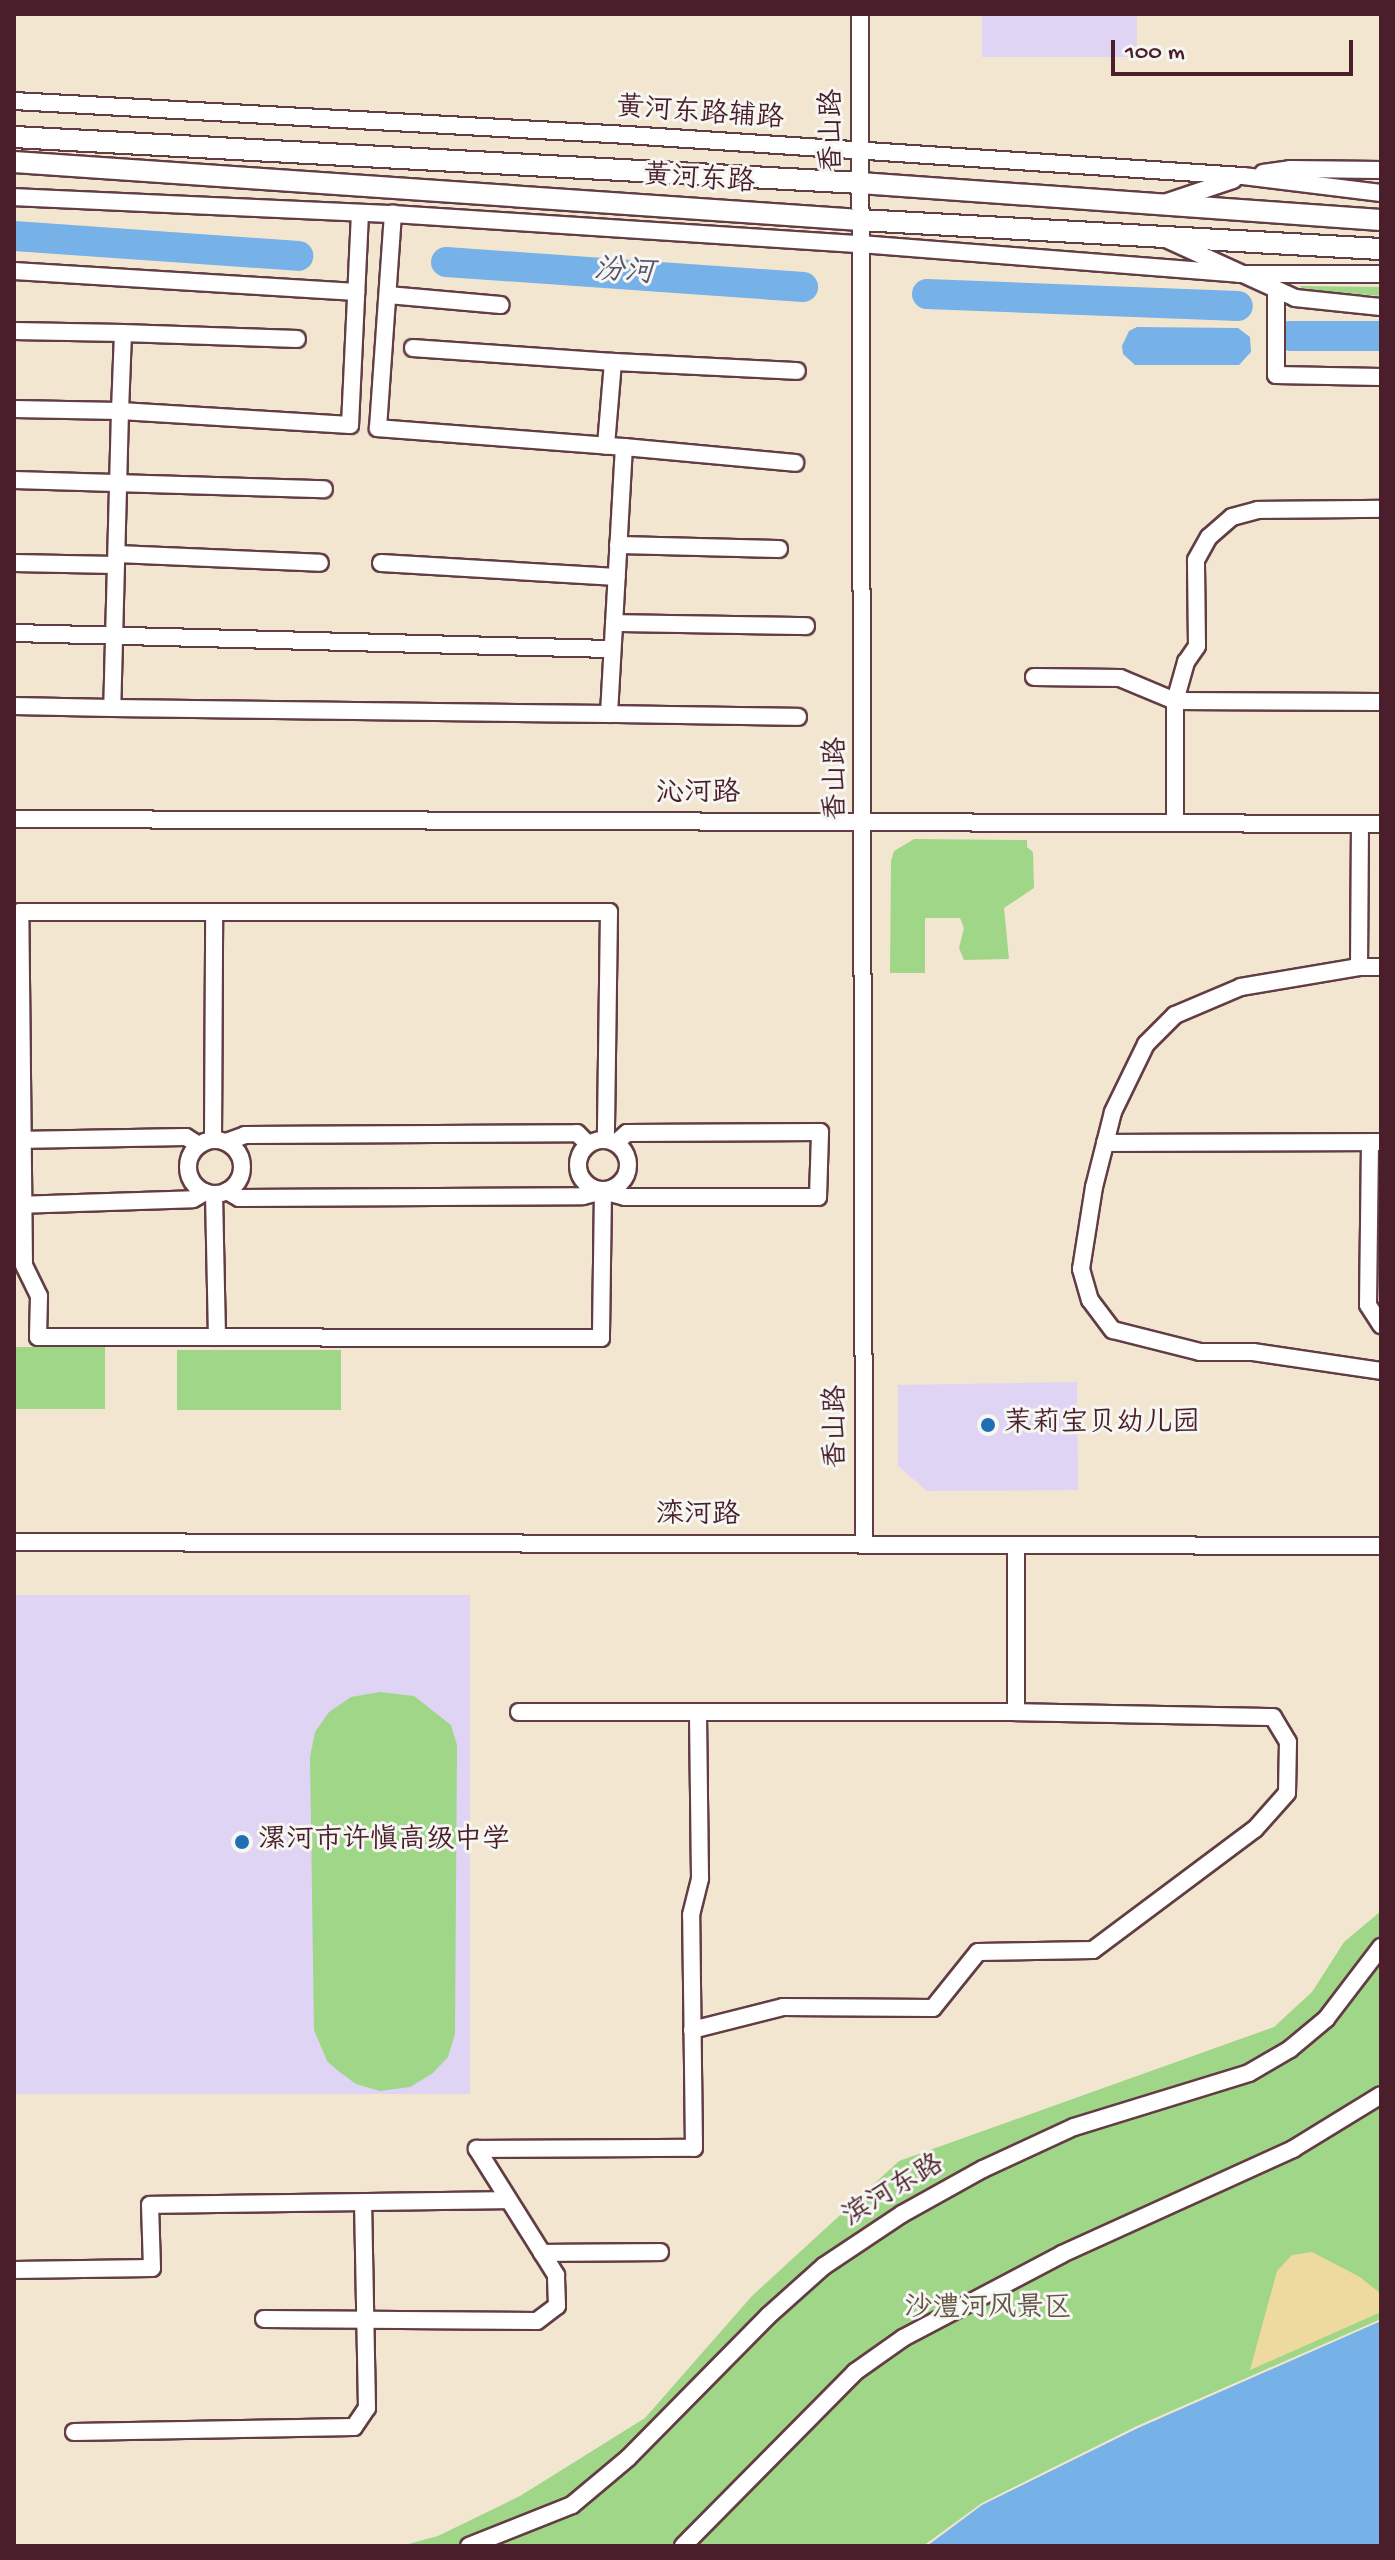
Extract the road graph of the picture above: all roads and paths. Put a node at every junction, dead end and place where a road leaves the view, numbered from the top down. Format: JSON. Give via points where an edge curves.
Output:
{"nodes":[{"id":1,"x":860,"y":14,"type":"edge"},
{"id":2,"x":14,"y":101,"type":"edge"},
{"id":3,"x":14,"y":137,"type":"edge"},
{"id":4,"x":861,"y":153,"type":"junction"},
{"id":5,"x":14,"y":162,"type":"edge"},
{"id":6,"x":1381,"y":170,"type":"edge"},
{"id":7,"x":1243,"y":176,"type":"junction"},
{"id":8,"x":860,"y":183,"type":"junction"},
{"id":9,"x":1381,"y":193,"type":"edge"},
{"id":10,"x":14,"y":197,"type":"edge"},
{"id":11,"x":1159,"y":205,"type":"junction"},
{"id":12,"x":360,"y":213,"type":"junction"},
{"id":13,"x":393,"y":214,"type":"junction"},
{"id":14,"x":860,"y":220,"type":"junction"},
{"id":15,"x":1381,"y":220,"type":"edge"},
{"id":16,"x":1159,"y":235,"type":"junction"},
{"id":17,"x":860,"y":244,"type":"junction"},
{"id":18,"x":1381,"y":249,"type":"edge"},
{"id":19,"x":14,"y":271,"type":"edge"},
{"id":20,"x":1239,"y":274,"type":"junction"},
{"id":21,"x":1381,"y":274,"type":"edge"},
{"id":22,"x":1276,"y":290,"type":"junction"},
{"id":23,"x":356,"y":292,"type":"junction"},
{"id":24,"x":388,"y":295,"type":"junction"},
{"id":25,"x":501,"y":305,"type":"dead end"},
{"id":26,"x":1381,"y":307,"type":"edge"},
{"id":27,"x":14,"y":331,"type":"edge"},
{"id":28,"x":123,"y":333,"type":"junction"},
{"id":29,"x":297,"y":339,"type":"dead end"},
{"id":30,"x":413,"y":348,"type":"dead end"},
{"id":31,"x":613,"y":362,"type":"junction"},
{"id":32,"x":797,"y":371,"type":"dead end"},
{"id":33,"x":1381,"y":377,"type":"edge"},
{"id":34,"x":14,"y":409,"type":"edge"},
{"id":35,"x":120,"y":411,"type":"junction"},
{"id":36,"x":606,"y":446,"type":"junction"},
{"id":37,"x":624,"y":447,"type":"junction"},
{"id":38,"x":795,"y":463,"type":"dead end"},
{"id":39,"x":14,"y":480,"type":"edge"},
{"id":40,"x":118,"y":480,"type":"junction"},
{"id":41,"x":324,"y":489,"type":"dead end"},
{"id":42,"x":1381,"y":509,"type":"edge"},
{"id":43,"x":618,"y":545,"type":"junction"},
{"id":44,"x":779,"y":549,"type":"dead end"},
{"id":45,"x":117,"y":560,"type":"junction"},
{"id":46,"x":14,"y":563,"type":"edge"},
{"id":47,"x":320,"y":563,"type":"dead end"},
{"id":48,"x":381,"y":563,"type":"dead end"},
{"id":49,"x":617,"y":577,"type":"junction"},
{"id":50,"x":614,"y":623,"type":"junction"},
{"id":51,"x":806,"y":626,"type":"dead end"},
{"id":52,"x":14,"y":633,"type":"edge"},
{"id":53,"x":116,"y":636,"type":"junction"},
{"id":54,"x":611,"y":649,"type":"junction"},
{"id":55,"x":1034,"y":677,"type":"dead end"},
{"id":56,"x":1175,"y":701,"type":"junction"},
{"id":57,"x":1381,"y":702,"type":"edge"},
{"id":58,"x":14,"y":706,"type":"edge"},
{"id":59,"x":112,"y":708,"type":"junction"},
{"id":60,"x":609,"y":714,"type":"junction"},
{"id":61,"x":798,"y":717,"type":"dead end"},
{"id":62,"x":14,"y":819,"type":"edge"},
{"id":63,"x":865,"y":822,"type":"junction"},
{"id":64,"x":1175,"y":823,"type":"junction"},
{"id":65,"x":1360,"y":824,"type":"junction"},
{"id":66,"x":1381,"y":824,"type":"edge"},
{"id":67,"x":214,"y":912,"type":"junction"},
{"id":68,"x":1359,"y":967,"type":"junction"},
{"id":69,"x":1381,"y":967,"type":"edge"},
{"id":70,"x":19,"y":1140,"type":"edge"},
{"id":71,"x":213,"y":1142,"type":"junction"},
{"id":72,"x":611,"y":1142,"type":"junction"},
{"id":73,"x":1376,"y":1142,"type":"edge"},
{"id":74,"x":1105,"y":1143,"type":"junction"},
{"id":75,"x":588,"y":1144,"type":"junction"},
{"id":76,"x":603,"y":1191,"type":"junction"},
{"id":77,"x":215,"y":1192,"type":"junction"},
{"id":78,"x":19,"y":1204,"type":"edge"},
{"id":79,"x":1381,"y":1325,"type":"edge"},
{"id":80,"x":217,"y":1337,"type":"junction"},
{"id":81,"x":1381,"y":1371,"type":"edge"},
{"id":82,"x":14,"y":1542,"type":"edge"},
{"id":83,"x":864,"y":1544,"type":"junction"},
{"id":84,"x":1016,"y":1545,"type":"junction"},
{"id":85,"x":1381,"y":1546,"type":"edge"},
{"id":86,"x":519,"y":1712,"type":"dead end"},
{"id":87,"x":698,"y":1712,"type":"junction"},
{"id":88,"x":1016,"y":1712,"type":"junction"},
{"id":89,"x":1381,"y":1947,"type":"edge"},
{"id":90,"x":692,"y":2030,"type":"junction"},
{"id":91,"x":1381,"y":2095,"type":"edge"},
{"id":92,"x":508,"y":2200,"type":"junction"},
{"id":93,"x":363,"y":2203,"type":"junction"},
{"id":94,"x":660,"y":2252,"type":"dead end"},
{"id":95,"x":542,"y":2253,"type":"junction"},
{"id":96,"x":14,"y":2270,"type":"edge"},
{"id":97,"x":264,"y":2319,"type":"dead end"},
{"id":98,"x":365,"y":2320,"type":"junction"},
{"id":99,"x":74,"y":2432,"type":"dead end"},
{"id":100,"x":469,"y":2546,"type":"edge"},
{"id":101,"x":683,"y":2546,"type":"edge"}],
"edges":[{"from":1,"to":4,"type":"street","name":"香山路"},
{"from":2,"to":4,"type":"street","name":"黄河东路辅路"},
{"from":3,"to":8,"type":"main road","name":"黄河东路"},
{"from":4,"to":7,"type":"street","name":"黄河东路辅路"},
{"from":4,"to":8,"type":"street","name":"香山路"},
{"from":5,"to":14,"type":"main road","name":"黄河东路"},
{"from":6,"to":7,"type":"street","via":[[1290,169]]},
{"from":7,"to":9,"type":"street","name":"黄河东路辅路"},
{"from":7,"to":11,"type":"street"},
{"from":8,"to":11,"type":"main road","name":"黄河东路"},
{"from":8,"to":14,"type":"street","name":"香山路"},
{"from":10,"to":12,"type":"street"},
{"from":11,"to":15,"type":"main road","name":"黄河东路"},
{"from":12,"to":13,"type":"street"},
{"from":12,"to":23,"type":"street"},
{"from":13,"to":17,"type":"street"},
{"from":13,"to":24,"type":"street"},
{"from":14,"to":16,"type":"main road","name":"黄河东路"},
{"from":14,"to":17,"type":"street","name":"香山路"},
{"from":16,"to":18,"type":"main road","name":"黄河东路"},
{"from":16,"to":20,"type":"street"},
{"from":17,"to":20,"type":"street"},
{"from":17,"to":63,"type":"street","name":"香山路"},
{"from":19,"to":23,"type":"street"},
{"from":20,"to":21,"type":"street"},
{"from":20,"to":22,"type":"street"},
{"from":22,"to":26,"type":"street","via":[[1295,298]]},
{"from":22,"to":33,"type":"street","via":[[1276,375]]},
{"from":23,"to":35,"type":"street","via":[[350,425]]},
{"from":24,"to":25,"type":"street"},
{"from":24,"to":36,"type":"street","via":[[378,428]]},
{"from":27,"to":28,"type":"street"},
{"from":28,"to":29,"type":"street"},
{"from":28,"to":35,"type":"street"},
{"from":30,"to":31,"type":"street"},
{"from":31,"to":32,"type":"street"},
{"from":31,"to":36,"type":"street"},
{"from":34,"to":35,"type":"street"},
{"from":35,"to":40,"type":"street"},
{"from":36,"to":37,"type":"street"},
{"from":37,"to":38,"type":"street"},
{"from":37,"to":43,"type":"street"},
{"from":39,"to":40,"type":"street"},
{"from":40,"to":41,"type":"street"},
{"from":40,"to":45,"type":"street"},
{"from":42,"to":56,"type":"street","via":[[1258,510],[1232,517],[1209,537],[1196,560],[1197,646],[1186,662]]},
{"from":43,"to":44,"type":"street"},
{"from":43,"to":49,"type":"street"},
{"from":45,"to":46,"type":"street"},
{"from":45,"to":47,"type":"street"},
{"from":45,"to":53,"type":"street"},
{"from":48,"to":49,"type":"street"},
{"from":49,"to":50,"type":"street"},
{"from":50,"to":51,"type":"street"},
{"from":50,"to":54,"type":"street"},
{"from":52,"to":53,"type":"street"},
{"from":53,"to":54,"type":"street"},
{"from":53,"to":59,"type":"street"},
{"from":54,"to":60,"type":"street"},
{"from":55,"to":56,"type":"street","via":[[1120,678]]},
{"from":56,"to":57,"type":"street"},
{"from":56,"to":64,"type":"street"},
{"from":58,"to":59,"type":"street"},
{"from":59,"to":60,"type":"street"},
{"from":60,"to":61,"type":"street"},
{"from":62,"to":63,"type":"street","name":"沁河路"},
{"from":63,"to":64,"type":"street","name":"沁河路"},
{"from":63,"to":83,"type":"street","name":"香山路"},
{"from":64,"to":65,"type":"street","name":"沁河路"},
{"from":65,"to":66,"type":"street","name":"沁河路"},
{"from":65,"to":68,"type":"street"},
{"from":67,"to":70,"type":"street","via":[[20,912]]},
{"from":67,"to":71,"type":"street"},
{"from":67,"to":72,"type":"street","via":[[609,912]]},
{"from":68,"to":69,"type":"street"},
{"from":68,"to":74,"type":"street","via":[[1241,987],[1175,1015],[1146,1044],[1113,1112]]},
{"from":70,"to":71,"type":"street","via":[[186,1137]]},
{"from":70,"to":78,"type":"street"},
{"from":71,"to":75,"type":"street","via":[[245,1135],[577,1133]]},
{"from":71,"to":77,"type":"street","via":[[192,1152],[188,1170],[197,1187]]},
{"from":71,"to":77,"type":"street","via":[[234,1147],[243,1163],[238,1182]]},
{"from":72,"to":75,"type":"street"},
{"from":72,"to":76,"type":"street","via":[[628,1159],[629,1169],[618,1187]]},
{"from":72,"to":76,"type":"street","via":[[627,1133],[820,1132],[818,1197],[625,1197]]},
{"from":73,"to":74,"type":"street"},
{"from":73,"to":79,"type":"street","via":[[1368,1305]]},
{"from":74,"to":81,"type":"street","via":[[1081,1269],[1090,1300],[1113,1330],[1200,1352],[1253,1352]]},
{"from":75,"to":76,"type":"street","via":[[578,1162],[579,1172],[590,1187]]},
{"from":76,"to":77,"type":"street","via":[[583,1196],[255,1198]]},
{"from":76,"to":80,"type":"street","via":[[601,1338]]},
{"from":77,"to":78,"type":"street","via":[[193,1199]]},
{"from":77,"to":80,"type":"street"},
{"from":78,"to":80,"type":"street","via":[[24,1265],[39,1296],[38,1337]]},
{"from":82,"to":83,"type":"street","name":"滦河路"},
{"from":83,"to":84,"type":"street","name":"滦河路"},
{"from":84,"to":85,"type":"street","name":"滦河路"},
{"from":84,"to":88,"type":"street"},
{"from":86,"to":87,"type":"street"},
{"from":87,"to":88,"type":"street"},
{"from":87,"to":90,"type":"street","via":[[700,1878],[691,1915]]},
{"from":88,"to":90,"type":"street","via":[[1273,1717],[1288,1742],[1287,1793],[1255,1829],[1093,1950],[978,1952],[933,2008],[783,2007]]},
{"from":89,"to":100,"type":"street","name":"滨河东路","via":[[1326,2019],[1249,2073],[1074,2127],[902,2214],[824,2266],[628,2458],[572,2505]]},
{"from":90,"to":92,"type":"street","via":[[694,2148],[477,2149]]},
{"from":91,"to":101,"type":"street","via":[[1293,2149],[1062,2254],[903,2338],[855,2372]]},
{"from":92,"to":93,"type":"street"},
{"from":92,"to":95,"type":"street"},
{"from":93,"to":96,"type":"street","via":[[150,2205],[152,2268]]},
{"from":93,"to":98,"type":"street"},
{"from":94,"to":95,"type":"street"},
{"from":95,"to":98,"type":"street","via":[[556,2275],[557,2306],[537,2321]]},
{"from":97,"to":98,"type":"street"},
{"from":98,"to":99,"type":"street","via":[[367,2408],[354,2427]]}]}
